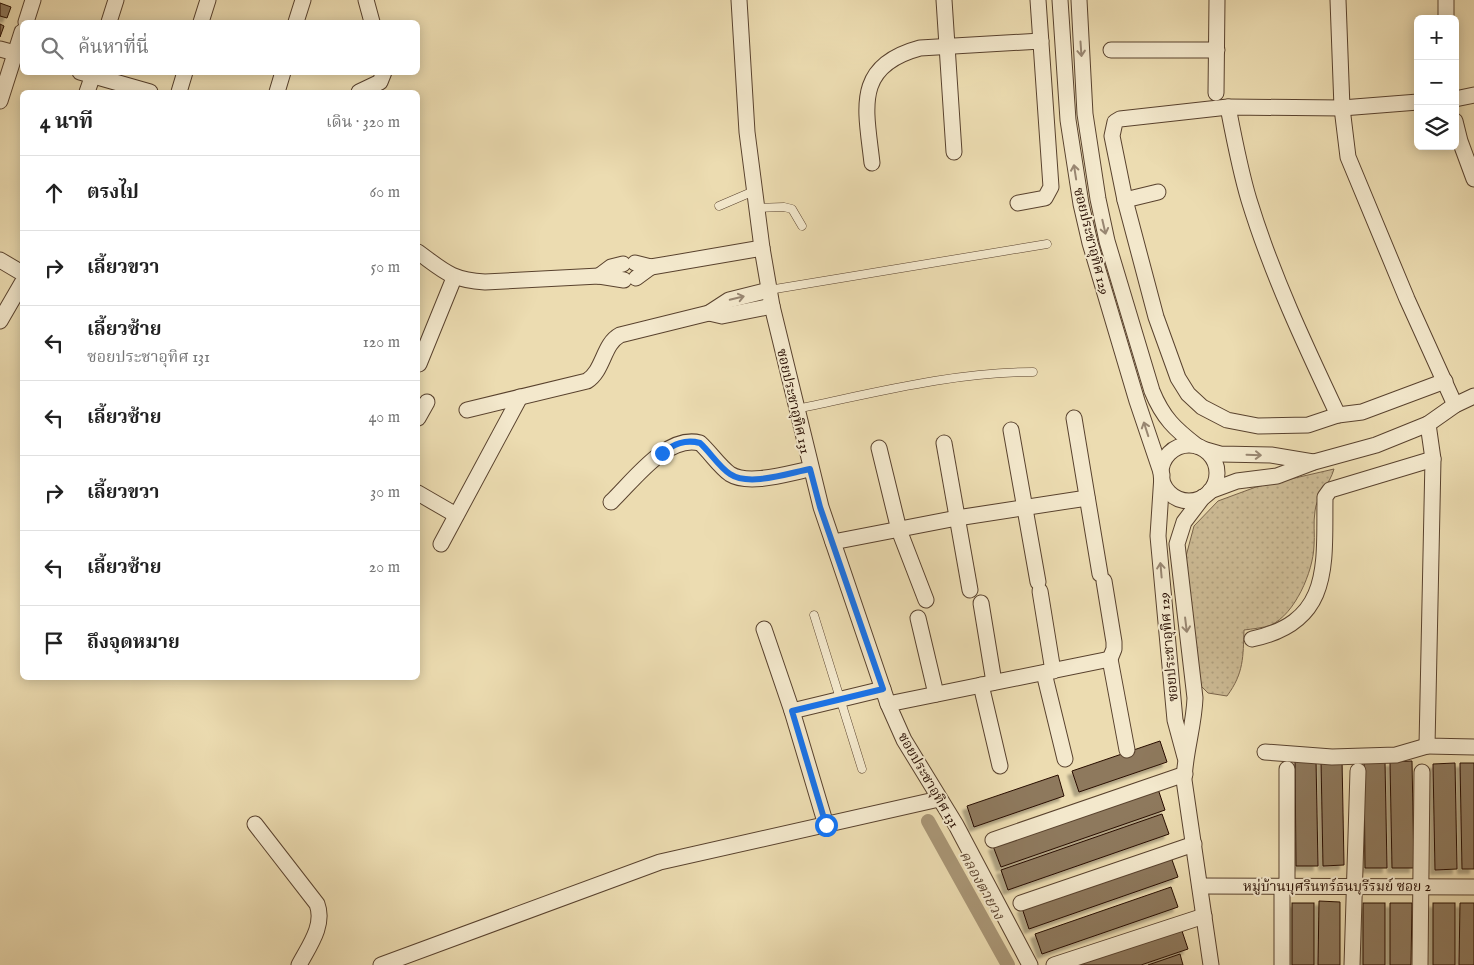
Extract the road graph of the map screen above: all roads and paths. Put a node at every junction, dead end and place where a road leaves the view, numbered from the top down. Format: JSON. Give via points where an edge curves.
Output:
{"nodes":[{"id":1,"x":33,"y":0,"type":"edge"},
{"id":2,"x":116,"y":0,"type":"edge"},
{"id":3,"x":208,"y":0,"type":"edge"},
{"id":4,"x":303,"y":0,"type":"edge"},
{"id":5,"x":366,"y":0,"type":"edge"},
{"id":6,"x":738,"y":0,"type":"edge"},
{"id":7,"x":944,"y":0,"type":"edge"},
{"id":8,"x":1038,"y":0,"type":"edge"},
{"id":9,"x":1060,"y":0,"type":"edge"},
{"id":10,"x":1079,"y":0,"type":"edge"},
{"id":11,"x":1217,"y":0,"type":"edge"},
{"id":12,"x":1338,"y":0,"type":"edge"},
{"id":13,"x":1446,"y":0,"type":"edge"},
{"id":14,"x":1446,"y":15,"type":"edge"},
{"id":15,"x":27,"y":20,"type":"edge"},
{"id":16,"x":110,"y":20,"type":"edge"},
{"id":17,"x":202,"y":20,"type":"edge"},
{"id":18,"x":297,"y":20,"type":"edge"},
{"id":19,"x":371,"y":20,"type":"edge"},
{"id":20,"x":1079,"y":20,"type":"junction"},
{"id":21,"x":1061,"y":23,"type":"junction"},
{"id":22,"x":1041,"y":40,"type":"junction"},
{"id":23,"x":946,"y":46,"type":"junction"},
{"id":24,"x":0,"y":49,"type":"edge"},
{"id":25,"x":1111,"y":50,"type":"dead end"},
{"id":26,"x":1217,"y":50,"type":"junction"},
{"id":27,"x":19,"y":54,"type":"edge"},
{"id":28,"x":89,"y":75,"type":"edge"},
{"id":29,"x":92,"y":75,"type":"edge"},
{"id":30,"x":184,"y":75,"type":"edge"},
{"id":31,"x":281,"y":75,"type":"edge"},
{"id":32,"x":383,"y":75,"type":"edge"},
{"id":33,"x":87,"y":90,"type":"edge"},
{"id":34,"x":143,"y":90,"type":"edge"},
{"id":35,"x":180,"y":90,"type":"edge"},
{"id":36,"x":278,"y":90,"type":"edge"},
{"id":37,"x":363,"y":90,"type":"edge"},
{"id":38,"x":1216,"y":93,"type":"dead end"},
{"id":39,"x":1474,"y":95,"type":"edge"},
{"id":40,"x":1459,"y":98,"type":"edge"},
{"id":41,"x":0,"y":102,"type":"edge"},
{"id":42,"x":1414,"y":102,"type":"edge"},
{"id":43,"x":1228,"y":107,"type":"junction"},
{"id":44,"x":1342,"y":108,"type":"junction"},
{"id":45,"x":1459,"y":137,"type":"edge"},
{"id":46,"x":954,"y":152,"type":"dead end"},
{"id":47,"x":872,"y":163,"type":"dead end"},
{"id":48,"x":1474,"y":179,"type":"edge"},
{"id":49,"x":754,"y":191,"type":"junction"},
{"id":50,"x":1158,"y":192,"type":"dead end"},
{"id":51,"x":1125,"y":200,"type":"junction"},
{"id":52,"x":1018,"y":203,"type":"dead end"},
{"id":53,"x":719,"y":206,"type":"dead end"},
{"id":54,"x":756,"y":208,"type":"junction"},
{"id":55,"x":802,"y":226,"type":"dead end"},
{"id":56,"x":1047,"y":244,"type":"dead end"},
{"id":57,"x":762,"y":248,"type":"junction"},
{"id":58,"x":420,"y":253,"type":"edge"},
{"id":59,"x":0,"y":260,"type":"edge"},
{"id":60,"x":20,"y":272,"type":"edge"},
{"id":61,"x":454,"y":278,"type":"junction"},
{"id":62,"x":20,"y":286,"type":"edge"},
{"id":63,"x":769,"y":290,"type":"junction"},
{"id":64,"x":772,"y":306,"type":"junction"},
{"id":65,"x":709,"y":313,"type":"junction"},
{"id":66,"x":0,"y":321,"type":"edge"},
{"id":67,"x":420,"y":362,"type":"edge"},
{"id":68,"x":1033,"y":372,"type":"dead end"},
{"id":69,"x":1445,"y":381,"type":"junction"},
{"id":70,"x":1474,"y":396,"type":"edge"},
{"id":71,"x":520,"y":397,"type":"junction"},
{"id":72,"x":427,"y":402,"type":"dead end"},
{"id":73,"x":1455,"y":405,"type":"junction"},
{"id":74,"x":796,"y":409,"type":"junction"},
{"id":75,"x":467,"y":410,"type":"dead end"},
{"id":76,"x":420,"y":414,"type":"edge"},
{"id":77,"x":1338,"y":415,"type":"junction"},
{"id":78,"x":1074,"y":418,"type":"dead end"},
{"id":79,"x":1428,"y":424,"type":"junction"},
{"id":80,"x":1011,"y":430,"type":"dead end"},
{"id":81,"x":944,"y":443,"type":"dead end"},
{"id":82,"x":879,"y":448,"type":"dead end"},
{"id":83,"x":1202,"y":448,"type":"junction"},
{"id":84,"x":1433,"y":458,"type":"junction"},
{"id":85,"x":1314,"y":462,"type":"junction"},
{"id":86,"x":810,"y":469,"type":"junction"},
{"id":87,"x":1162,"y":475,"type":"junction"},
{"id":88,"x":1206,"y":494,"type":"junction"},
{"id":89,"x":420,"y":495,"type":"edge"},
{"id":90,"x":1087,"y":498,"type":"junction"},
{"id":91,"x":611,"y":502,"type":"dead end"},
{"id":92,"x":1025,"y":506,"type":"junction"},
{"id":93,"x":456,"y":515,"type":"junction"},
{"id":94,"x":957,"y":518,"type":"junction"},
{"id":95,"x":899,"y":530,"type":"junction"},
{"id":96,"x":833,"y":542,"type":"junction"},
{"id":97,"x":441,"y":544,"type":"dead end"},
{"id":98,"x":970,"y":590,"type":"dead end"},
{"id":99,"x":926,"y":600,"type":"dead end"},
{"id":100,"x":981,"y":603,"type":"dead end"},
{"id":101,"x":814,"y":614,"type":"dead end"},
{"id":102,"x":918,"y":618,"type":"dead end"},
{"id":103,"x":764,"y":629,"type":"dead end"},
{"id":104,"x":1252,"y":639,"type":"dead end"},
{"id":105,"x":1110,"y":659,"type":"junction"},
{"id":106,"x":1048,"y":672,"type":"junction"},
{"id":107,"x":988,"y":683,"type":"junction"},
{"id":108,"x":883,"y":689,"type":"junction"},
{"id":109,"x":936,"y":694,"type":"junction"},
{"id":110,"x":841,"y":700,"type":"junction"},
{"id":111,"x":888,"y":704,"type":"junction"},
{"id":112,"x":792,"y":711,"type":"junction"},
{"id":113,"x":1427,"y":746,"type":"junction"},
{"id":114,"x":1474,"y":747,"type":"edge"},
{"id":115,"x":1127,"y":750,"type":"dead end"},
{"id":116,"x":1264,"y":752,"type":"dead end"},
{"id":117,"x":1185,"y":757,"type":"junction"},
{"id":118,"x":1065,"y":759,"type":"dead end"},
{"id":119,"x":1000,"y":766,"type":"dead end"},
{"id":120,"x":862,"y":768,"type":"dead end"},
{"id":121,"x":1287,"y":769,"type":"dead end"},
{"id":122,"x":1358,"y":771,"type":"dead end"},
{"id":123,"x":1422,"y":772,"type":"dead end"},
{"id":124,"x":1185,"y":774,"type":"junction"},
{"id":125,"x":939,"y":799,"type":"junction"},
{"id":126,"x":255,"y":824,"type":"dead end"},
{"id":127,"x":826,"y":825,"type":"junction"},
{"id":128,"x":992,"y":840,"type":"dead end"},
{"id":129,"x":1194,"y":844,"type":"junction"},
{"id":130,"x":1200,"y":886,"type":"junction"},
{"id":131,"x":1285,"y":886,"type":"junction"},
{"id":132,"x":1354,"y":886,"type":"junction"},
{"id":133,"x":1421,"y":887,"type":"junction"},
{"id":134,"x":1474,"y":887,"type":"edge"},
{"id":135,"x":1021,"y":903,"type":"dead end"},
{"id":136,"x":1204,"y":916,"type":"junction"},
{"id":137,"x":299,"y":965,"type":"edge"},
{"id":138,"x":380,"y":965,"type":"edge"},
{"id":139,"x":1030,"y":965,"type":"edge"},
{"id":140,"x":1054,"y":965,"type":"edge"},
{"id":141,"x":1211,"y":965,"type":"edge"},
{"id":142,"x":1282,"y":965,"type":"edge"},
{"id":143,"x":1352,"y":965,"type":"edge"},
{"id":144,"x":1420,"y":965,"type":"edge"}],
"edges":[{"from":1,"to":15,"type":"street"},
{"from":2,"to":16,"type":"street"},
{"from":3,"to":17,"type":"street"},
{"from":4,"to":18,"type":"street"},
{"from":5,"to":19,"type":"street"},
{"from":6,"to":49,"type":"street","name":"ซอยประชาอุทิศ 131"},
{"from":7,"to":23,"type":"street"},
{"from":8,"to":22,"type":"street"},
{"from":9,"to":21,"type":"street","name":"ซอยประชาอุทิศ 129"},
{"from":10,"to":20,"type":"street","name":"ซอยประชาอุทิศ 129"},
{"from":11,"to":26,"type":"street"},
{"from":12,"to":44,"type":"street"},
{"from":13,"to":14,"type":"street"},
{"from":20,"to":21,"type":"street"},
{"from":20,"to":83,"type":"street","name":"ซอยประชาอุทิศ 129","one_way":true,"via":[[1090,153],[1108,241],[1161,413],[1178,432]]},
{"from":87,"to":21,"type":"street","name":"ซอยประชาอุทิศ 129","one_way":true,"via":[[1137,401],[1081,204],[1068,120]]},
{"from":22,"to":23,"type":"street"},
{"from":22,"to":52,"type":"street","via":[[1051,187],[1045,198]]},
{"from":23,"to":46,"type":"street"},
{"from":23,"to":47,"type":"street","via":[[905,52],[880,68],[873,79],[866,106]]},
{"from":24,"to":27,"type":"street"},
{"from":25,"to":26,"type":"street"},
{"from":26,"to":38,"type":"street"},
{"from":27,"to":41,"type":"street"},
{"from":28,"to":33,"type":"street"},
{"from":29,"to":34,"type":"street"},
{"from":30,"to":35,"type":"street"},
{"from":31,"to":36,"type":"street"},
{"from":32,"to":37,"type":"street","via":[[380,82]]},
{"from":39,"to":40,"type":"street"},
{"from":42,"to":44,"type":"street"},
{"from":43,"to":44,"type":"street"},
{"from":43,"to":51,"type":"street","via":[[1115,122],[1112,136]]},
{"from":43,"to":77,"type":"street","via":[[1241,171],[1268,255]]},
{"from":44,"to":69,"type":"street","via":[[1348,157]]},
{"from":45,"to":48,"type":"street"},
{"from":49,"to":53,"type":"lane"},
{"from":49,"to":54,"type":"street","name":"ซอยประชาอุทิศ 131"},
{"from":50,"to":51,"type":"street"},
{"from":51,"to":77,"type":"street","via":[[1156,316],[1178,378],[1188,394],[1202,407],[1227,420],[1258,426],[1308,425]]},
{"from":54,"to":55,"type":"lane","via":[[792,209]]},
{"from":54,"to":57,"type":"street","name":"ซอยประชาอุทิศ 131"},
{"from":56,"to":63,"type":"lane"},
{"from":57,"to":61,"type":"street","via":[[630,271],[611,268],[599,276],[485,282]]},
{"from":57,"to":63,"type":"street","name":"ซอยประชาอุทิศ 131"},
{"from":58,"to":61,"type":"street"},
{"from":59,"to":60,"type":"street"},
{"from":61,"to":67,"type":"street"},
{"from":62,"to":66,"type":"street"},
{"from":63,"to":64,"type":"street","name":"ซอยประชาอุทิศ 131"},
{"from":65,"to":63,"type":"street","one_way":true,"via":[[729,300]]},
{"from":64,"to":65,"type":"street","via":[[722,316]]},
{"from":64,"to":74,"type":"street","name":"ซอยประชาอุทิศ 131"},
{"from":65,"to":71,"type":"street","via":[[620,335],[614,339],[594,376],[587,381]]},
{"from":68,"to":74,"type":"lane","via":[[995,372],[939,380]]},
{"from":69,"to":73,"type":"street"},
{"from":69,"to":77,"type":"street","via":[[1362,412]]},
{"from":70,"to":73,"type":"street"},
{"from":71,"to":75,"type":"street"},
{"from":71,"to":93,"type":"street"},
{"from":72,"to":76,"type":"street"},
{"from":73,"to":79,"type":"street"},
{"from":74,"to":86,"type":"street","name":"ซอยประชาอุทิศ 131"},
{"from":78,"to":90,"type":"street"},
{"from":79,"to":84,"type":"street"},
{"from":79,"to":85,"type":"street","via":[[1376,445]]},
{"from":80,"to":92,"type":"street"},
{"from":81,"to":94,"type":"street"},
{"from":82,"to":95,"type":"street"},
{"from":83,"to":85,"type":"street","one_way":true,"via":[[1220,454],[1271,455]]},
{"from":83,"to":87,"type":"street","name":"ซอยประชาอุทิศ 129","via":[[1180,446],[1172,451],[1166,458]]},
{"from":83,"to":88,"type":"street","name":"ซอยประชาอุทิศ 129","via":[[1212,456],[1217,474]]},
{"from":84,"to":104,"type":"street","via":[[1330,490],[1325,497],[1325,551],[1316,594],[1303,616],[1290,626]]},
{"from":84,"to":113,"type":"street"},
{"from":85,"to":88,"type":"street","via":[[1277,476],[1237,481]]},
{"from":86,"to":91,"type":"street","via":[[753,480],[739,478],[729,474],[700,443],[683,442],[662,453]]},
{"from":86,"to":96,"type":"street","name":"ซอยประชาอุทิศ 131"},
{"from":87,"to":88,"type":"street","name":"ซอยประชาอุทิศ 129","via":[[1169,492],[1177,497],[1185,500]]},
{"from":117,"to":87,"type":"street","name":"ซอยประชาอุทิศ 129","one_way":true,"via":[[1175,720],[1158,536]]},
{"from":88,"to":117,"type":"street","name":"ซอยประชาอุทิศ 129","one_way":true,"via":[[1184,522],[1177,544],[1195,698],[1194,721]]},
{"from":89,"to":93,"type":"street"},
{"from":90,"to":92,"type":"street"},
{"from":90,"to":105,"type":"street","via":[[1114,642]]},
{"from":92,"to":94,"type":"street"},
{"from":92,"to":106,"type":"street","via":[[1039,587]]},
{"from":93,"to":97,"type":"street"},
{"from":94,"to":95,"type":"street"},
{"from":94,"to":98,"type":"street"},
{"from":95,"to":96,"type":"street"},
{"from":95,"to":99,"type":"street"},
{"from":96,"to":108,"type":"street","name":"ซอยประชาอุทิศ 131"},
{"from":100,"to":107,"type":"street"},
{"from":101,"to":110,"type":"lane"},
{"from":102,"to":109,"type":"street"},
{"from":103,"to":112,"type":"street"},
{"from":105,"to":106,"type":"street"},
{"from":105,"to":115,"type":"street"},
{"from":106,"to":107,"type":"street"},
{"from":106,"to":118,"type":"street"},
{"from":107,"to":109,"type":"street"},
{"from":107,"to":119,"type":"street"},
{"from":108,"to":110,"type":"street"},
{"from":108,"to":111,"type":"street","name":"ซอยประชาอุทิศ 131"},
{"from":109,"to":111,"type":"street"},
{"from":110,"to":112,"type":"street"},
{"from":110,"to":120,"type":"lane"},
{"from":111,"to":125,"type":"street","name":"ซอยประชาอุทิศ 131","via":[[904,740]]},
{"from":112,"to":127,"type":"street"},
{"from":113,"to":114,"type":"street"},
{"from":113,"to":116,"type":"street","via":[[1396,755],[1332,757]]},
{"from":117,"to":124,"type":"street","name":"ซอยประชาอุทิศ 129"},
{"from":121,"to":131,"type":"street"},
{"from":122,"to":132,"type":"street"},
{"from":123,"to":133,"type":"street"},
{"from":124,"to":128,"type":"street"},
{"from":124,"to":129,"type":"street","name":"ซอยประชาอุทิศ 129"},
{"from":125,"to":127,"type":"street"},
{"from":125,"to":139,"type":"street","name":"ซอยประชาอุทิศ 131"},
{"from":126,"to":137,"type":"street","via":[[316,904],[320,914],[320,922]]},
{"from":127,"to":138,"type":"street","via":[[660,862]]},
{"from":129,"to":130,"type":"street","name":"ซอยประชาอุทิศ 129"},
{"from":129,"to":135,"type":"street"},
{"from":130,"to":131,"type":"street","name":"หมู่บ้านบุศรินทร์ธนบุรีรมย์ ซอย 2"},
{"from":130,"to":136,"type":"street","name":"ซอยประชาอุทิศ 129"},
{"from":131,"to":132,"type":"street","name":"หมู่บ้านบุศรินทร์ธนบุรีรมย์ ซอย 2"},
{"from":131,"to":142,"type":"street"},
{"from":132,"to":133,"type":"street","name":"หมู่บ้านบุศรินทร์ธนบุรีรมย์ ซอย 2"},
{"from":132,"to":143,"type":"street"},
{"from":133,"to":134,"type":"street","name":"หมู่บ้านบุศรินทร์ธนบุรีรมย์ ซอย 2"},
{"from":133,"to":144,"type":"street"},
{"from":136,"to":140,"type":"street"},
{"from":136,"to":141,"type":"street","name":"ซอยประชาอุทิศ 129"}]}
